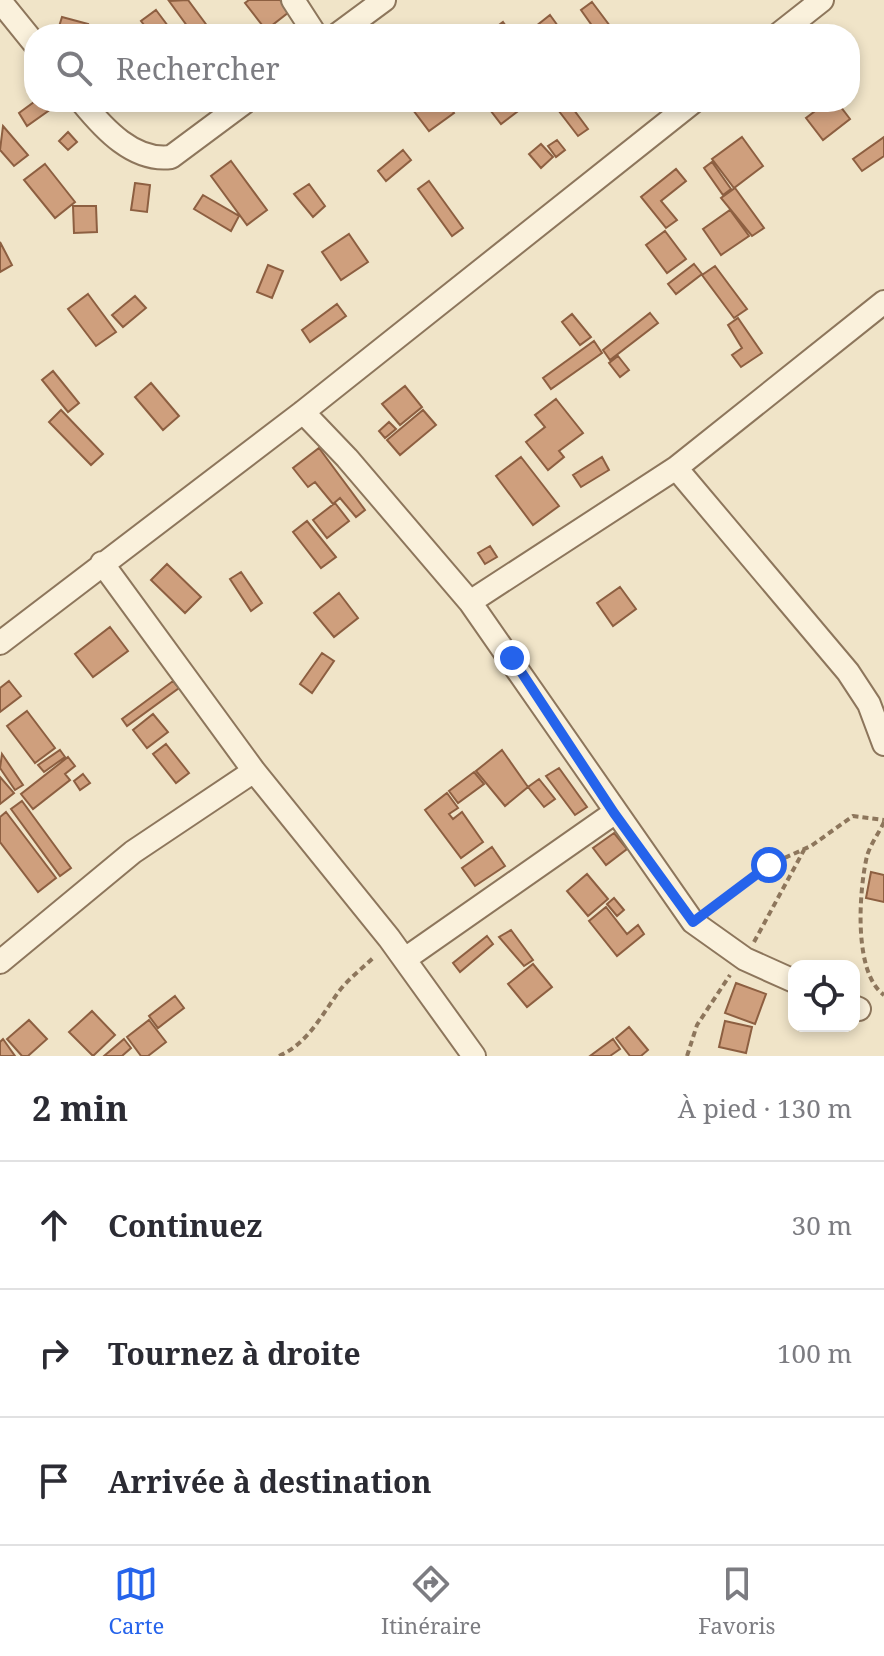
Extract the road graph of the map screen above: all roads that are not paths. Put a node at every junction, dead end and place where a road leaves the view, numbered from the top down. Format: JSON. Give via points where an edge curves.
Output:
{"nodes":[{"id":1,"x":293,"y":0,"type":"edge"},
{"id":2,"x":384,"y":0,"type":"edge"},
{"id":3,"x":822,"y":0,"type":"edge"},
{"id":4,"x":0,"y":1,"type":"edge"},
{"id":5,"x":309,"y":24,"type":"edge"},
{"id":6,"x":352,"y":24,"type":"edge"},
{"id":7,"x":792,"y":24,"type":"edge"},
{"id":8,"x":24,"y":31,"type":"edge"},
{"id":9,"x":90,"y":112,"type":"edge"},
{"id":10,"x":232,"y":112,"type":"edge"},
{"id":11,"x":680,"y":112,"type":"edge"},
{"id":12,"x":884,"y":302,"type":"edge"},
{"id":13,"x":303,"y":412,"type":"junction"},
{"id":14,"x":676,"y":468,"type":"junction"},
{"id":15,"x":102,"y":563,"type":"junction"},
{"id":16,"x":470,"y":602,"type":"junction"},
{"id":17,"x":0,"y":643,"type":"edge"},
{"id":18,"x":884,"y":744,"type":"edge"},
{"id":19,"x":254,"y":771,"type":"junction"},
{"id":20,"x":614,"y":813,"type":"junction"},
{"id":21,"x":405,"y":959,"type":"junction"},
{"id":22,"x":0,"y":962,"type":"edge"},
{"id":23,"x":788,"y":978,"type":"edge"},
{"id":24,"x":474,"y":1056,"type":"edge"}],
"edges":[{"from":1,"to":5,"type":"street"},
{"from":2,"to":6,"type":"street"},
{"from":3,"to":7,"type":"street"},
{"from":4,"to":8,"type":"street"},
{"from":9,"to":10,"type":"street","via":[[143,156],[157,159],[171,157]]},
{"from":11,"to":13,"type":"street"},
{"from":12,"to":14,"type":"street"},
{"from":13,"to":15,"type":"street"},
{"from":13,"to":16,"type":"street"},
{"from":14,"to":16,"type":"street"},
{"from":14,"to":18,"type":"street","via":[[848,672],[869,704]]},
{"from":15,"to":17,"type":"street"},
{"from":15,"to":19,"type":"street"},
{"from":16,"to":20,"type":"street"},
{"from":19,"to":21,"type":"street"},
{"from":19,"to":22,"type":"street","via":[[133,852]]},
{"from":20,"to":21,"type":"street"},
{"from":20,"to":23,"type":"street","via":[[693,922],[745,959]]},
{"from":21,"to":24,"type":"street"}]}
